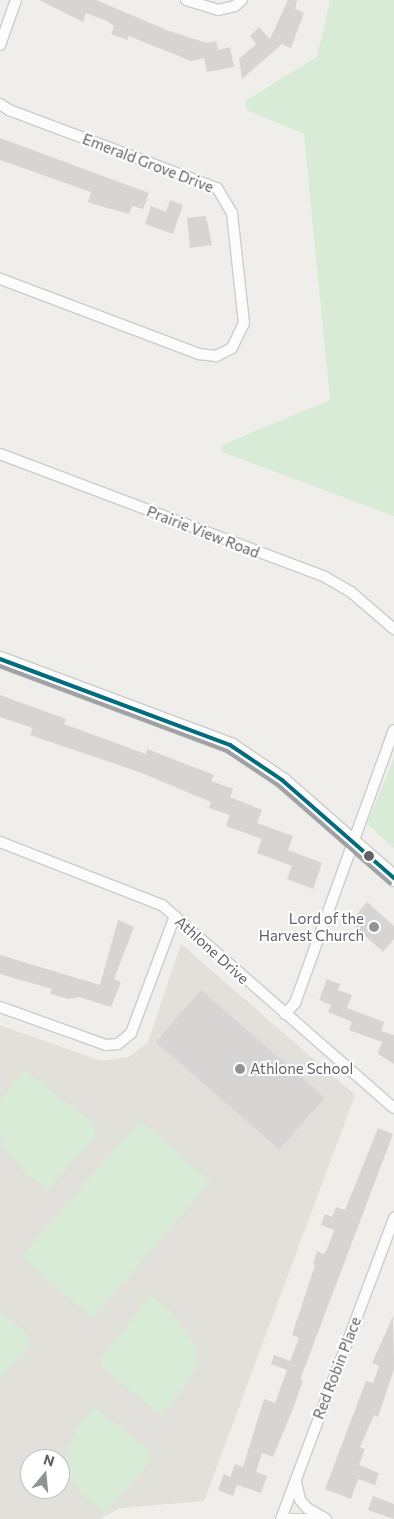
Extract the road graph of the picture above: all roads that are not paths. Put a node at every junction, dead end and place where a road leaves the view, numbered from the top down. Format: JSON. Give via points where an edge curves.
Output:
{"nodes":[{"id":1,"x":16,"y":0,"type":"edge"},
{"id":2,"x":186,"y":0,"type":"edge"},
{"id":3,"x":242,"y":0,"type":"edge"},
{"id":4,"x":0,"y":45,"type":"edge"},
{"id":5,"x":0,"y":104,"type":"edge"},
{"id":6,"x":0,"y":279,"type":"edge"},
{"id":7,"x":0,"y":454,"type":"edge"},
{"id":8,"x":394,"y":630,"type":"edge"},
{"id":9,"x":0,"y":659,"type":"edge"},
{"id":10,"x":394,"y":730,"type":"edge"},
{"id":11,"x":0,"y":842,"type":"edge"},
{"id":12,"x":354,"y":842,"type":"junction"},
{"id":13,"x":394,"y":878,"type":"edge"},
{"id":14,"x":175,"y":916,"type":"junction"},
{"id":15,"x":0,"y":1008,"type":"edge"},
{"id":16,"x":285,"y":1014,"type":"junction"},
{"id":17,"x":394,"y":1108,"type":"edge"},
{"id":18,"x":394,"y":1218,"type":"edge"},
{"id":19,"x":296,"y":1478,"type":"junction"},
{"id":20,"x":282,"y":1519,"type":"edge"},
{"id":21,"x":315,"y":1519,"type":"edge"},
{"id":22,"x":326,"y":1519,"type":"edge"}],
"edges":[{"from":1,"to":4,"type":"street"},
{"from":2,"to":3,"type":"street","via":[[218,10],[235,6]]},
{"from":5,"to":6,"type":"street","name":"Emerald Grove Drive","via":[[217,188],[232,213],[244,323],[232,348],[216,356],[204,355]]},
{"from":7,"to":8,"type":"street","name":"Prairie View Road","via":[[325,577],[350,592]]},
{"from":9,"to":12,"type":"main road","via":[[230,745],[270,770]]},
{"from":10,"to":12,"type":"street"},
{"from":11,"to":14,"type":"street","name":"Athlone Drive","via":[[149,898]]},
{"from":12,"to":13,"type":"main road"},
{"from":12,"to":16,"type":"street","via":[[295,1003]]},
{"from":14,"to":15,"type":"street","via":[[131,1033],[118,1044],[106,1045]]},
{"from":14,"to":16,"type":"street","name":"Athlone Drive"},
{"from":16,"to":17,"type":"street","name":"Athlone Drive"},
{"from":18,"to":19,"type":"street","name":"Red Robin Place"},
{"from":19,"to":20,"type":"street","name":"Red Robin Place"},
{"from":19,"to":22,"type":"street","via":[[300,1500]]},
{"from":20,"to":21,"type":"street"}]}
